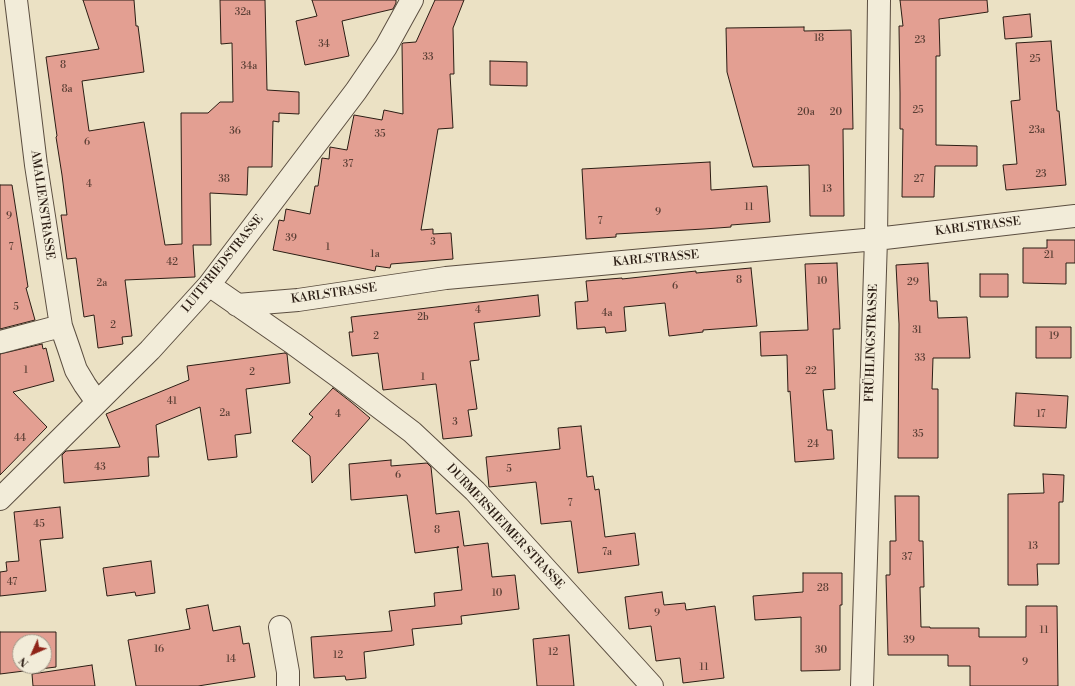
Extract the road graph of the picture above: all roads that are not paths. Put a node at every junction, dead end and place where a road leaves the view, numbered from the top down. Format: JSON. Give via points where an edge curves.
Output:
{"nodes":[{"id":1,"x":16,"y":0,"type":"edge"},
{"id":2,"x":412,"y":0,"type":"edge"},
{"id":3,"x":879,"y":0,"type":"edge"},
{"id":4,"x":1075,"y":216,"type":"edge"},
{"id":5,"x":876,"y":239,"type":"junction"},
{"id":6,"x":209,"y":285,"type":"junction"},
{"id":7,"x":237,"y":305,"type":"junction"},
{"id":8,"x":61,"y":326,"type":"junction"},
{"id":9,"x":0,"y":342,"type":"edge"},
{"id":10,"x":97,"y":402,"type":"junction"},
{"id":11,"x":0,"y":499,"type":"edge"},
{"id":12,"x":280,"y":627,"type":"dead end"},
{"id":13,"x":288,"y":686,"type":"edge"},
{"id":14,"x":652,"y":686,"type":"edge"},
{"id":15,"x":862,"y":686,"type":"edge"}],
"edges":[{"from":1,"to":8,"type":"street","name":"AMALIENSTRASSE","via":[[36,165]]},
{"from":2,"to":6,"type":"street","name":"LUITFRIEDSTRASSE","via":[[386,47],[356,91]]},
{"from":3,"to":5,"type":"street","name":"FRÜHLINGSTRASSE"},
{"from":4,"to":5,"type":"street","name":"KARLSTRASSE"},
{"from":5,"to":7,"type":"street","name":"KARLSTRASSE","via":[[446,278],[298,300]]},
{"from":5,"to":15,"type":"street","name":"FRÜHLINGSTRASSE"},
{"from":6,"to":7,"type":"street","name":"DURMERSHEIMER STRASSE"},
{"from":6,"to":10,"type":"street","name":"LUITFRIEDSTRASSE","via":[[150,350]]},
{"from":7,"to":14,"type":"street","name":"DURMERSHEIMER STRASSE","via":[[336,374],[412,432],[474,491]]},
{"from":8,"to":9,"type":"street"},
{"from":8,"to":10,"type":"street","name":"AMALIENSTRASSE","via":[[76,370]]},
{"from":10,"to":11,"type":"street","name":"LUITFRIEDSTRASSE"},
{"from":12,"to":13,"type":"street"}]}
